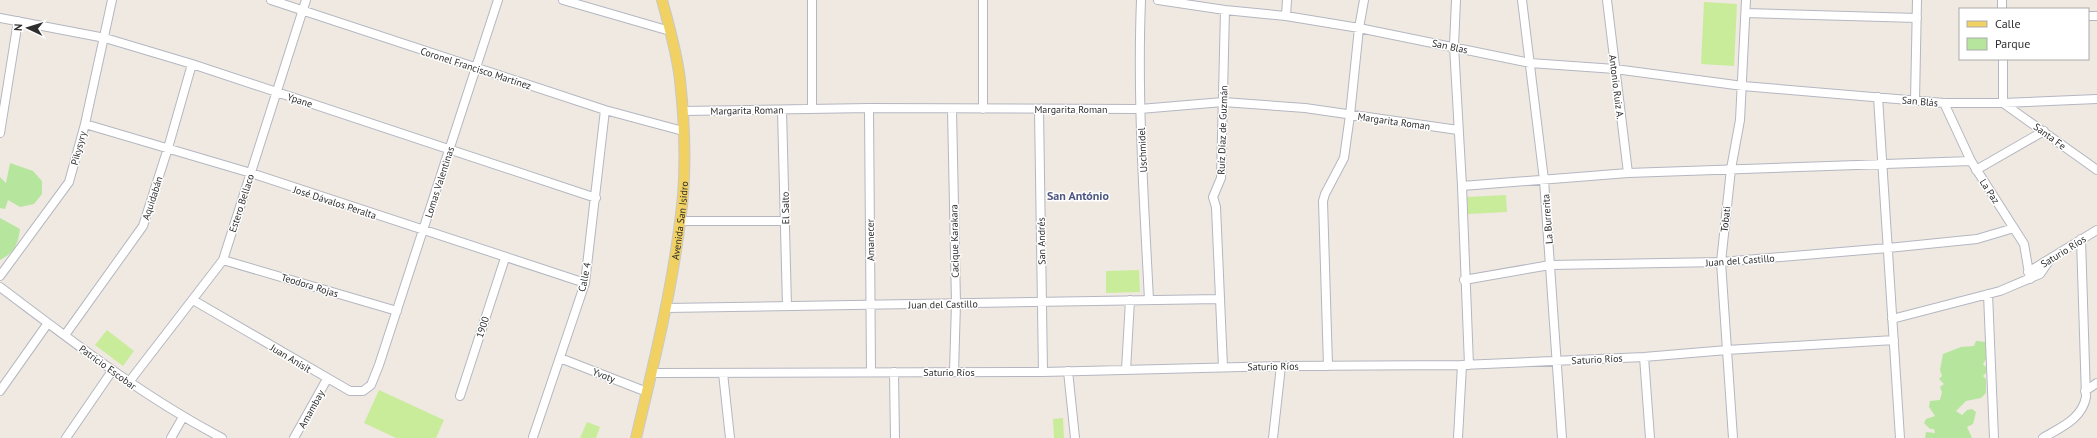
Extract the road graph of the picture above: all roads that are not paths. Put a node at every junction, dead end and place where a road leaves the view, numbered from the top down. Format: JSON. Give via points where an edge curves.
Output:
{"nodes":[{"id":1,"x":112,"y":0,"type":"edge"},
{"id":2,"x":271,"y":0,"type":"edge"},
{"id":3,"x":306,"y":0,"type":"edge"},
{"id":4,"x":498,"y":0,"type":"edge"},
{"id":5,"x":563,"y":0,"type":"edge"},
{"id":6,"x":662,"y":0,"type":"edge"},
{"id":7,"x":812,"y":0,"type":"edge"},
{"id":8,"x":983,"y":0,"type":"edge"},
{"id":9,"x":1141,"y":0,"type":"edge"},
{"id":10,"x":1158,"y":0,"type":"edge"},
{"id":11,"x":1287,"y":0,"type":"edge"},
{"id":12,"x":1364,"y":0,"type":"edge"},
{"id":13,"x":1456,"y":0,"type":"edge"},
{"id":14,"x":1522,"y":0,"type":"edge"},
{"id":15,"x":1607,"y":0,"type":"edge"},
{"id":16,"x":1746,"y":0,"type":"edge"},
{"id":17,"x":1917,"y":0,"type":"edge"},
{"id":18,"x":303,"y":10,"type":"junction"},
{"id":19,"x":1225,"y":10,"type":"junction"},
{"id":20,"x":1746,"y":13,"type":"junction"},
{"id":21,"x":1286,"y":16,"type":"junction"},
{"id":22,"x":0,"y":18,"type":"edge"},
{"id":23,"x":1917,"y":18,"type":"junction"},
{"id":24,"x":18,"y":21,"type":"junction"},
{"id":25,"x":1359,"y":28,"type":"junction"},
{"id":26,"x":670,"y":31,"type":"junction"},
{"id":27,"x":105,"y":38,"type":"junction"},
{"id":28,"x":1454,"y":46,"type":"junction"},
{"id":29,"x":2003,"y":60,"type":"edge"},
{"id":30,"x":1530,"y":63,"type":"junction"},
{"id":31,"x":192,"y":64,"type":"junction"},
{"id":32,"x":476,"y":69,"type":"junction"},
{"id":33,"x":1615,"y":69,"type":"junction"},
{"id":34,"x":1743,"y":86,"type":"junction"},
{"id":35,"x":277,"y":92,"type":"junction"},
{"id":36,"x":1878,"y":97,"type":"junction"},
{"id":37,"x":2097,"y":99,"type":"edge"},
{"id":38,"x":1916,"y":101,"type":"junction"},
{"id":39,"x":1223,"y":102,"type":"junction"},
{"id":40,"x":1944,"y":103,"type":"junction"},
{"id":41,"x":2003,"y":103,"type":"junction"},
{"id":42,"x":869,"y":108,"type":"junction"},
{"id":43,"x":812,"y":109,"type":"junction"},
{"id":44,"x":952,"y":109,"type":"junction"},
{"id":45,"x":982,"y":109,"type":"junction"},
{"id":46,"x":1140,"y":109,"type":"junction"},
{"id":47,"x":605,"y":110,"type":"junction"},
{"id":48,"x":782,"y":110,"type":"junction"},
{"id":49,"x":1039,"y":110,"type":"junction"},
{"id":50,"x":683,"y":112,"type":"junction"},
{"id":51,"x":1350,"y":115,"type":"junction"},
{"id":52,"x":85,"y":124,"type":"junction"},
{"id":53,"x":1458,"y":130,"type":"junction"},
{"id":54,"x":683,"y":131,"type":"junction"},
{"id":55,"x":2044,"y":131,"type":"junction"},
{"id":56,"x":0,"y":133,"type":"edge"},
{"id":57,"x":168,"y":148,"type":"junction"},
{"id":58,"x":450,"y":149,"type":"junction"},
{"id":59,"x":1971,"y":161,"type":"junction"},
{"id":60,"x":1883,"y":163,"type":"junction"},
{"id":61,"x":1731,"y":169,"type":"junction"},
{"id":62,"x":1976,"y":170,"type":"junction"},
{"id":63,"x":2097,"y":170,"type":"edge"},
{"id":64,"x":1628,"y":173,"type":"junction"},
{"id":65,"x":251,"y":174,"type":"junction"},
{"id":66,"x":1544,"y":180,"type":"junction"},
{"id":67,"x":1462,"y":186,"type":"junction"},
{"id":68,"x":596,"y":198,"type":"junction"},
{"id":69,"x":680,"y":221,"type":"junction"},
{"id":70,"x":785,"y":221,"type":"junction"},
{"id":71,"x":2014,"y":228,"type":"junction"},
{"id":72,"x":2097,"y":230,"type":"edge"},
{"id":73,"x":423,"y":231,"type":"junction"},
{"id":74,"x":2081,"y":239,"type":"junction"},
{"id":75,"x":1888,"y":248,"type":"junction"},
{"id":76,"x":505,"y":258,"type":"junction"},
{"id":77,"x":223,"y":260,"type":"junction"},
{"id":78,"x":1721,"y":262,"type":"junction"},
{"id":79,"x":1550,"y":266,"type":"junction"},
{"id":80,"x":2029,"y":275,"type":"junction"},
{"id":81,"x":0,"y":276,"type":"edge"},
{"id":82,"x":1464,"y":280,"type":"junction"},
{"id":83,"x":585,"y":283,"type":"junction"},
{"id":84,"x":0,"y":287,"type":"edge"},
{"id":85,"x":1988,"y":294,"type":"junction"},
{"id":86,"x":1220,"y":299,"type":"junction"},
{"id":87,"x":193,"y":300,"type":"junction"},
{"id":88,"x":1130,"y":300,"type":"junction"},
{"id":89,"x":1149,"y":300,"type":"junction"},
{"id":90,"x":1042,"y":302,"type":"junction"},
{"id":91,"x":956,"y":303,"type":"junction"},
{"id":92,"x":871,"y":305,"type":"junction"},
{"id":93,"x":787,"y":306,"type":"junction"},
{"id":94,"x":666,"y":308,"type":"junction"},
{"id":95,"x":397,"y":311,"type":"junction"},
{"id":96,"x":1892,"y":319,"type":"junction"},
{"id":97,"x":48,"y":323,"type":"junction"},
{"id":98,"x":65,"y":335,"type":"junction"},
{"id":99,"x":1894,"y":340,"type":"junction"},
{"id":100,"x":1727,"y":350,"type":"junction"},
{"id":101,"x":1644,"y":357,"type":"junction"},
{"id":102,"x":560,"y":358,"type":"junction"},
{"id":103,"x":1556,"y":361,"type":"junction"},
{"id":104,"x":379,"y":365,"type":"joint"},
{"id":105,"x":1466,"y":365,"type":"junction"},
{"id":106,"x":1281,"y":366,"type":"junction"},
{"id":107,"x":1328,"y":366,"type":"junction"},
{"id":108,"x":1223,"y":367,"type":"junction"},
{"id":109,"x":1068,"y":370,"type":"junction"},
{"id":110,"x":1126,"y":370,"type":"junction"},
{"id":111,"x":112,"y":371,"type":"junction"},
{"id":112,"x":871,"y":372,"type":"junction"},
{"id":113,"x":894,"y":372,"type":"junction"},
{"id":114,"x":954,"y":372,"type":"junction"},
{"id":115,"x":1043,"y":372,"type":"junction"},
{"id":116,"x":652,"y":373,"type":"junction"},
{"id":117,"x":723,"y":373,"type":"junction"},
{"id":118,"x":327,"y":380,"type":"junction"},
{"id":119,"x":129,"y":382,"type":"junction"},
{"id":120,"x":2097,"y":383,"type":"edge"},
{"id":121,"x":2085,"y":390,"type":"junction"},
{"id":122,"x":0,"y":391,"type":"edge"},
{"id":123,"x":647,"y":392,"type":"junction"},
{"id":124,"x":460,"y":396,"type":"dead end"},
{"id":125,"x":183,"y":417,"type":"junction"},
{"id":126,"x":533,"y":437,"type":"dead end"},
{"id":127,"x":66,"y":438,"type":"edge"},
{"id":128,"x":171,"y":438,"type":"edge"},
{"id":129,"x":222,"y":438,"type":"edge"},
{"id":130,"x":294,"y":438,"type":"edge"},
{"id":131,"x":636,"y":438,"type":"edge"},
{"id":132,"x":730,"y":438,"type":"edge"},
{"id":133,"x":895,"y":438,"type":"edge"},
{"id":134,"x":1075,"y":438,"type":"edge"},
{"id":135,"x":1273,"y":438,"type":"edge"},
{"id":136,"x":1458,"y":438,"type":"edge"},
{"id":137,"x":1562,"y":438,"type":"edge"},
{"id":138,"x":1650,"y":438,"type":"edge"},
{"id":139,"x":1733,"y":438,"type":"edge"},
{"id":140,"x":1900,"y":438,"type":"edge"},
{"id":141,"x":1994,"y":438,"type":"edge"},
{"id":142,"x":2043,"y":438,"type":"edge"}],
"edges":[{"from":1,"to":27,"type":"street","name":"Pikysyry"},
{"from":2,"to":18,"type":"street","name":"Coronel Francisco Martínez"},
{"from":3,"to":18,"type":"street","name":"Estero Bellaco"},
{"from":4,"to":32,"type":"street","name":"Lomas Valentinas"},
{"from":5,"to":26,"type":"street"},
{"from":6,"to":26,"type":"main road","name":"Avenida San Isidro"},
{"from":7,"to":43,"type":"street"},
{"from":8,"to":45,"type":"street"},
{"from":9,"to":46,"type":"street","name":"Uschmidel","via":[[1138,57]]},
{"from":10,"to":19,"type":"street","name":"San Blas"},
{"from":11,"to":21,"type":"street"},
{"from":12,"to":25,"type":"street"},
{"from":13,"to":28,"type":"street"},
{"from":14,"to":30,"type":"street","name":"La Burrerita"},
{"from":15,"to":33,"type":"street","name":"Antonio Ruiz A."},
{"from":16,"to":20,"type":"street","name":"Tobati"},
{"from":17,"to":23,"type":"street"},
{"from":18,"to":32,"type":"street","name":"Coronel Francisco Martínez"},
{"from":18,"to":35,"type":"street","name":"Estero Bellaco"},
{"from":19,"to":21,"type":"street","name":"San Blas"},
{"from":19,"to":39,"type":"street","name":"Ruíz Díaz de Guzmán"},
{"from":20,"to":23,"type":"street"},
{"from":20,"to":34,"type":"street","name":"Tobati"},
{"from":21,"to":25,"type":"street","name":"San Blas"},
{"from":22,"to":24,"type":"street","name":"Ypane"},
{"from":23,"to":38,"type":"street"},
{"from":24,"to":27,"type":"street","name":"Ypane"},
{"from":24,"to":56,"type":"street"},
{"from":25,"to":28,"type":"street","name":"San Blas"},
{"from":25,"to":51,"type":"street"},
{"from":26,"to":50,"type":"main road","name":"Avenida San Isidro","via":[[680,78]]},
{"from":27,"to":31,"type":"street","name":"Ypane"},
{"from":27,"to":52,"type":"street","name":"Pikysyry"},
{"from":28,"to":30,"type":"street","name":"San Blas"},
{"from":28,"to":53,"type":"street"},
{"from":29,"to":41,"type":"street"},
{"from":30,"to":33,"type":"street","name":"San Blas"},
{"from":30,"to":66,"type":"street","name":"La Burrerita"},
{"from":31,"to":35,"type":"street","name":"Ypane"},
{"from":31,"to":57,"type":"street","name":"Aquidabán"},
{"from":32,"to":47,"type":"street","name":"Coronel Francisco Martínez"},
{"from":32,"to":58,"type":"street","name":"Lomas Valentinas"},
{"from":33,"to":34,"type":"street","name":"San Blas"},
{"from":33,"to":64,"type":"street","name":"Antonio Ruiz A."},
{"from":34,"to":36,"type":"street","name":"San Blás"},
{"from":34,"to":61,"type":"street","name":"Tobati"},
{"from":35,"to":58,"type":"street","name":"Ypane"},
{"from":35,"to":65,"type":"street","name":"Estero Bellaco"},
{"from":36,"to":38,"type":"street","name":"San Blás"},
{"from":36,"to":60,"type":"street"},
{"from":37,"to":41,"type":"street","name":"San Blás"},
{"from":38,"to":40,"type":"street","name":"San Blás"},
{"from":39,"to":46,"type":"street","name":"Margarita Roman"},
{"from":39,"to":51,"type":"street","name":"Margarita Roman","via":[[1305,108]]},
{"from":39,"to":86,"type":"street","name":"Ruíz Díaz de Guzmán","via":[[1221,178],[1213,197],[1216,207]]},
{"from":40,"to":41,"type":"street","name":"San Blás"},
{"from":40,"to":59,"type":"street","name":"La Paz"},
{"from":41,"to":55,"type":"street","name":"Santa Fe"},
{"from":42,"to":43,"type":"street","name":"Margarita Roman"},
{"from":42,"to":44,"type":"street","name":"Margarita Roman"},
{"from":42,"to":92,"type":"street","name":"Amanecer"},
{"from":43,"to":48,"type":"street","name":"Margarita Roman"},
{"from":44,"to":45,"type":"street","name":"Margarita Roman"},
{"from":44,"to":91,"type":"street","name":"Cacique Karakara"},
{"from":45,"to":49,"type":"street","name":"Margarita Roman"},
{"from":46,"to":49,"type":"street","name":"Margarita Roman"},
{"from":46,"to":89,"type":"street","name":"Uschmidel"},
{"from":47,"to":54,"type":"street","name":"Coronel Francisco Martínez"},
{"from":47,"to":68,"type":"street","name":"Calle 4"},
{"from":48,"to":50,"type":"street","name":"Margarita Roman"},
{"from":48,"to":70,"type":"street","name":"El Salto"},
{"from":49,"to":90,"type":"street","name":"San Andrés"},
{"from":50,"to":54,"type":"main road","name":"Avenida San Isidro"},
{"from":51,"to":53,"type":"street","name":"Margarita Roman"},
{"from":51,"to":107,"type":"street","via":[[1344,158],[1323,201]]},
{"from":52,"to":57,"type":"street","name":"José Dávalos Peralta"},
{"from":52,"to":81,"type":"street","name":"Pikysyry","via":[[67,185]]},
{"from":53,"to":67,"type":"street"},
{"from":54,"to":69,"type":"main road","name":"Avenida San Isidro","via":[[684,180]]},
{"from":55,"to":62,"type":"street"},
{"from":55,"to":63,"type":"street","name":"Santa Fe"},
{"from":57,"to":65,"type":"street","name":"José Dávalos Peralta"},
{"from":57,"to":98,"type":"street","name":"Aquidabán","via":[[143,226]]},
{"from":58,"to":68,"type":"street","name":"Ypane"},
{"from":58,"to":73,"type":"street","name":"Lomas Valentinas"},
{"from":59,"to":60,"type":"street"},
{"from":59,"to":62,"type":"street","name":"La Paz"},
{"from":60,"to":61,"type":"street"},
{"from":60,"to":75,"type":"street"},
{"from":61,"to":64,"type":"street"},
{"from":61,"to":78,"type":"street","name":"Tobati"},
{"from":62,"to":71,"type":"street","name":"La Paz"},
{"from":64,"to":66,"type":"street"},
{"from":65,"to":73,"type":"street","name":"José Dávalos Peralta"},
{"from":65,"to":77,"type":"street","name":"Estero Bellaco"},
{"from":66,"to":67,"type":"street"},
{"from":66,"to":79,"type":"street","name":"La Burrerita"},
{"from":67,"to":82,"type":"street"},
{"from":68,"to":83,"type":"street","name":"Calle 4"},
{"from":69,"to":70,"type":"street"},
{"from":69,"to":94,"type":"main road","name":"Avenida San Isidro"},
{"from":70,"to":93,"type":"street","name":"El Salto"},
{"from":71,"to":75,"type":"street","name":"Juan del Castillo","via":[[1977,239]]},
{"from":71,"to":80,"type":"street","name":"La Paz","via":[[2024,244]]},
{"from":72,"to":74,"type":"street","name":"Saturio Ríos"},
{"from":73,"to":76,"type":"street","name":"José Dávalos Peralta"},
{"from":73,"to":95,"type":"street","name":"Lomas Valentinas"},
{"from":74,"to":80,"type":"street","name":"Saturio Ríos"},
{"from":74,"to":121,"type":"street"},
{"from":75,"to":78,"type":"street","name":"Juan del Castillo"},
{"from":75,"to":96,"type":"street"},
{"from":76,"to":83,"type":"street","name":"José Dávalos Peralta"},
{"from":76,"to":124,"type":"street","name":"1900"},
{"from":77,"to":87,"type":"street","name":"Estero Bellaco"},
{"from":77,"to":95,"type":"street","name":"Teodora Rojas"},
{"from":78,"to":79,"type":"street","name":"Juan del Castillo"},
{"from":78,"to":100,"type":"street","name":"Tobati"},
{"from":79,"to":82,"type":"street","name":"Juan del Castillo"},
{"from":79,"to":103,"type":"street","name":"La Burrerita"},
{"from":80,"to":85,"type":"street","name":"Saturio Ríos"},
{"from":82,"to":105,"type":"street"},
{"from":83,"to":102,"type":"street","name":"Calle 4"},
{"from":84,"to":97,"type":"street","name":"Patricio Escobar"},
{"from":85,"to":96,"type":"street","name":"Saturio Ríos"},
{"from":85,"to":141,"type":"street"},
{"from":86,"to":89,"type":"street","name":"Juan del Castillo"},
{"from":86,"to":108,"type":"street","name":"Ruíz Díaz de Guzmán"},
{"from":87,"to":118,"type":"street","name":"Juan Anisit"},
{"from":87,"to":119,"type":"street","name":"Estero Bellaco"},
{"from":88,"to":89,"type":"street","name":"Juan del Castillo"},
{"from":88,"to":90,"type":"street","name":"Juan del Castillo"},
{"from":88,"to":110,"type":"street"},
{"from":90,"to":91,"type":"street","name":"Juan del Castillo"},
{"from":90,"to":115,"type":"street","name":"San Andrés"},
{"from":91,"to":92,"type":"street","name":"Juan del Castillo"},
{"from":91,"to":114,"type":"street","name":"Cacique Karakara"},
{"from":92,"to":93,"type":"street","name":"Juan del Castillo"},
{"from":92,"to":112,"type":"street","name":"Amanecer"},
{"from":93,"to":94,"type":"street","name":"Juan del Castillo"},
{"from":94,"to":116,"type":"main road","name":"Avenida San Isidro"},
{"from":95,"to":104,"type":"street","name":"Lomas Valentinas"},
{"from":96,"to":99,"type":"street"},
{"from":97,"to":98,"type":"street","name":"Patricio Escobar"},
{"from":97,"to":122,"type":"street"},
{"from":98,"to":111,"type":"street","name":"Patricio Escobar"},
{"from":99,"to":100,"type":"street","name":"Saturio Ríos"},
{"from":99,"to":140,"type":"street"},
{"from":100,"to":101,"type":"street","name":"Saturio Ríos"},
{"from":100,"to":139,"type":"street","name":"Tobati"},
{"from":101,"to":103,"type":"street","name":"Saturio Ríos"},
{"from":101,"to":138,"type":"street"},
{"from":102,"to":123,"type":"street","name":"Yvoty"},
{"from":102,"to":126,"type":"street","name":"Calle 4"},
{"from":103,"to":105,"type":"street","name":"Saturio Ríos"},
{"from":103,"to":137,"type":"street","name":"La Burrerita"},
{"from":104,"to":118,"type":"street","name":"Juan Anisit","via":[[371,385],[363,391],[350,391]]},
{"from":105,"to":107,"type":"street","name":"Saturio Ríos"},
{"from":105,"to":136,"type":"street"},
{"from":106,"to":107,"type":"street","name":"Saturio Ríos"},
{"from":106,"to":108,"type":"street","name":"Saturio Ríos"},
{"from":106,"to":135,"type":"street"},
{"from":108,"to":110,"type":"street","name":"Saturio Ríos"},
{"from":109,"to":110,"type":"street","name":"Saturio Ríos"},
{"from":109,"to":115,"type":"street","name":"Saturio Ríos"},
{"from":109,"to":134,"type":"street"},
{"from":111,"to":119,"type":"street","name":"Patricio Escobar"},
{"from":111,"to":127,"type":"street"},
{"from":112,"to":113,"type":"street","name":"Saturio Ríos"},
{"from":112,"to":117,"type":"street","name":"Saturio Ríos"},
{"from":113,"to":114,"type":"street","name":"Saturio Ríos"},
{"from":113,"to":133,"type":"street"},
{"from":114,"to":115,"type":"street","name":"Saturio Ríos"},
{"from":116,"to":117,"type":"street","name":"Saturio Ríos"},
{"from":116,"to":123,"type":"main road","name":"Avenida San Isidro"},
{"from":117,"to":132,"type":"street"},
{"from":118,"to":130,"type":"street","name":"Amambay"},
{"from":119,"to":125,"type":"street","name":"Patricio Escobar"},
{"from":120,"to":121,"type":"street"},
{"from":121,"to":142,"type":"street","via":[[2084,407],[2078,416]]},
{"from":123,"to":131,"type":"main road","name":"Avenida San Isidro"},
{"from":125,"to":128,"type":"street"},
{"from":125,"to":129,"type":"street","name":"Patricio Escobar"}]}
